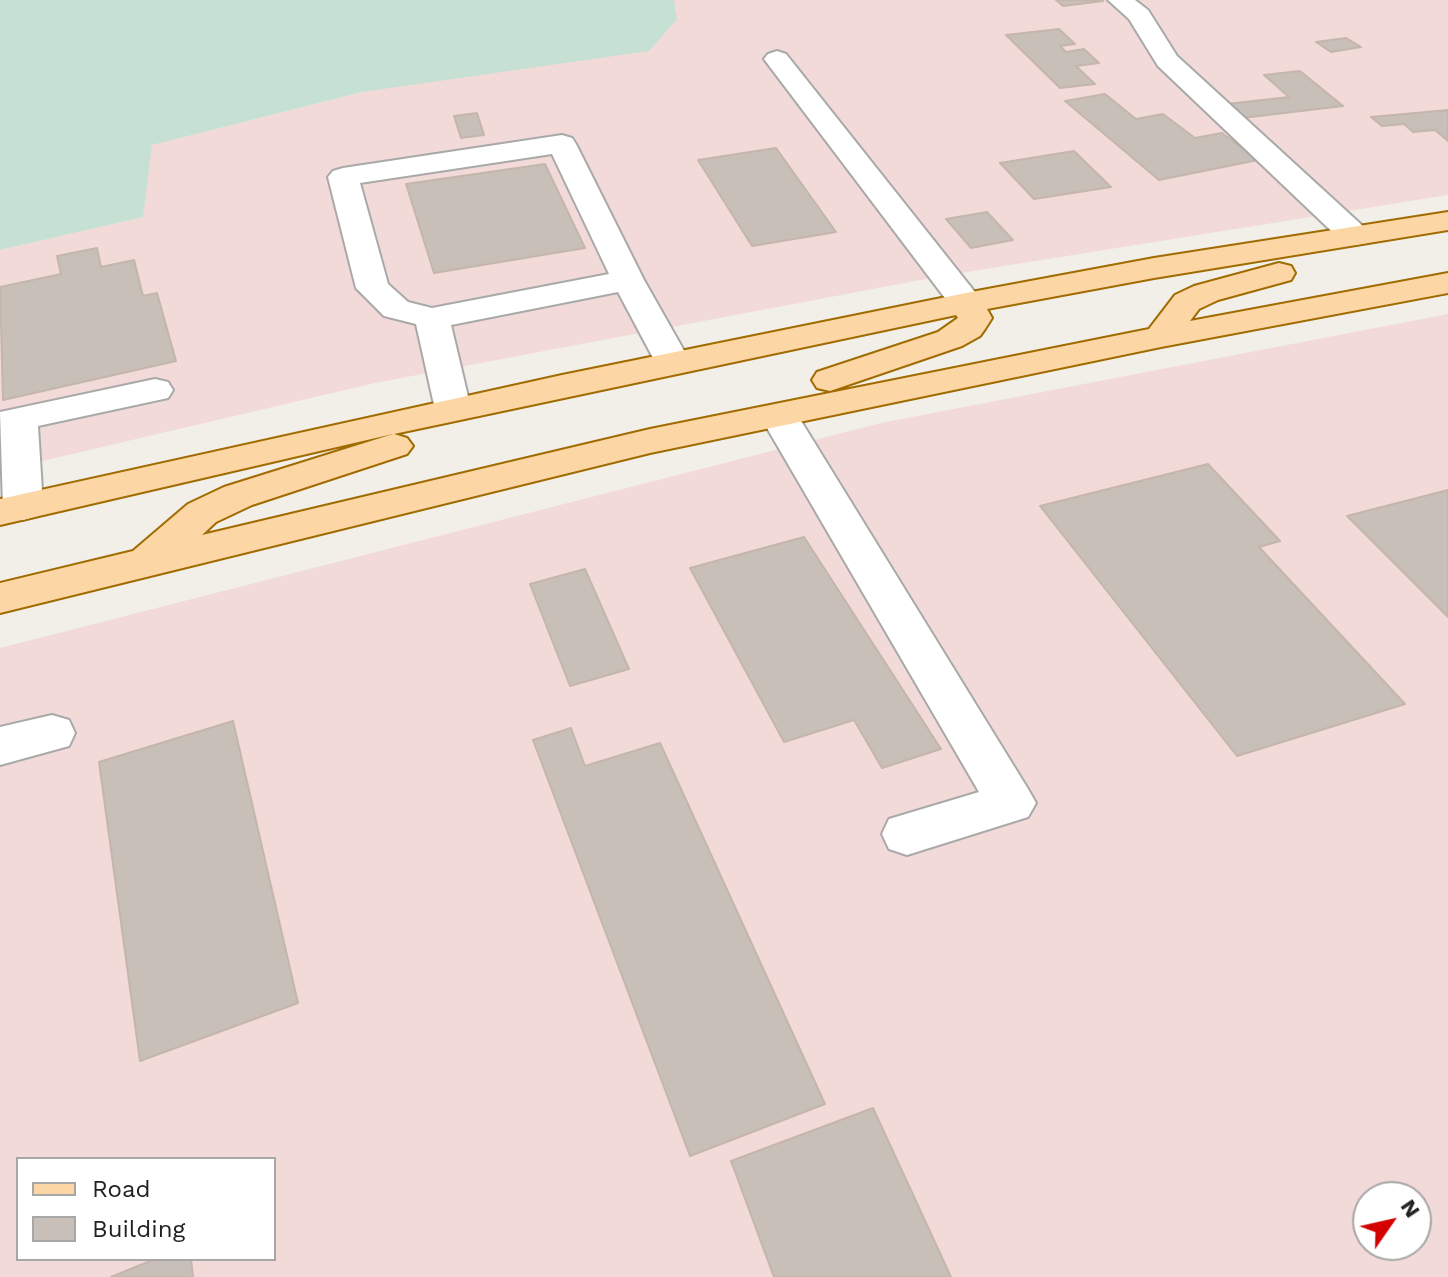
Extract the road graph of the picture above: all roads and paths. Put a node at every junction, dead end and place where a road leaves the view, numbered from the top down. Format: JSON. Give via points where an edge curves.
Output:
{"nodes":[{"id":1,"x":1120,"y":0,"type":"edge"},
{"id":2,"x":777,"y":59,"type":"dead end"},
{"id":3,"x":1435,"y":224,"type":"edge"},
{"id":4,"x":1355,"y":236,"type":"junction"},
{"id":5,"x":628,"y":280,"type":"junction"},
{"id":6,"x":1448,"y":283,"type":"edge"},
{"id":7,"x":966,"y":303,"type":"junction"},
{"id":8,"x":432,"y":318,"type":"junction"},
{"id":9,"x":1161,"y":337,"type":"junction"},
{"id":10,"x":673,"y":363,"type":"junction"},
{"id":11,"x":562,"y":386,"type":"junction"},
{"id":12,"x":155,"y":390,"type":"dead end"},
{"id":13,"x":453,"y":409,"type":"junction"},
{"id":14,"x":779,"y":416,"type":"junction"},
{"id":15,"x":9,"y":422,"type":"edge"},
{"id":16,"x":650,"y":441,"type":"junction"},
{"id":17,"x":12,"y":510,"type":"edge"},
{"id":18,"x":148,"y":562,"type":"junction"},
{"id":19,"x":0,"y":598,"type":"edge"},
{"id":20,"x":52,"y":733,"type":"dead end"},
{"id":21,"x":0,"y":746,"type":"edge"},
{"id":22,"x":907,"y":834,"type":"dead end"}],
"edges":[{"from":1,"to":4,"type":"lane","via":[[1139,15],[1167,61]]},
{"from":2,"to":7,"type":"lane"},
{"from":3,"to":4,"type":"main road"},
{"from":3,"to":9,"type":"main road","via":[[1206,293],[1187,302]]},
{"from":4,"to":7,"type":"main road"},
{"from":5,"to":8,"type":"lane"},
{"from":5,"to":8,"type":"lane","via":[[562,144],[343,177],[373,288],[396,309]]},
{"from":5,"to":10,"type":"lane"},
{"from":6,"to":9,"type":"main road"},
{"from":7,"to":10,"type":"main road"},
{"from":7,"to":16,"type":"main road","via":[[975,318],[950,339]]},
{"from":8,"to":13,"type":"lane"},
{"from":9,"to":14,"type":"main road"},
{"from":10,"to":11,"type":"main road"},
{"from":11,"to":13,"type":"main road"},
{"from":11,"to":18,"type":"main road","via":[[238,496],[202,513]]},
{"from":12,"to":15,"type":"lane"},
{"from":13,"to":17,"type":"main road"},
{"from":14,"to":16,"type":"main road"},
{"from":14,"to":22,"type":"lane","via":[[1011,803]]},
{"from":15,"to":17,"type":"lane"},
{"from":16,"to":18,"type":"main road"},
{"from":18,"to":19,"type":"main road"},
{"from":20,"to":21,"type":"lane"}]}
